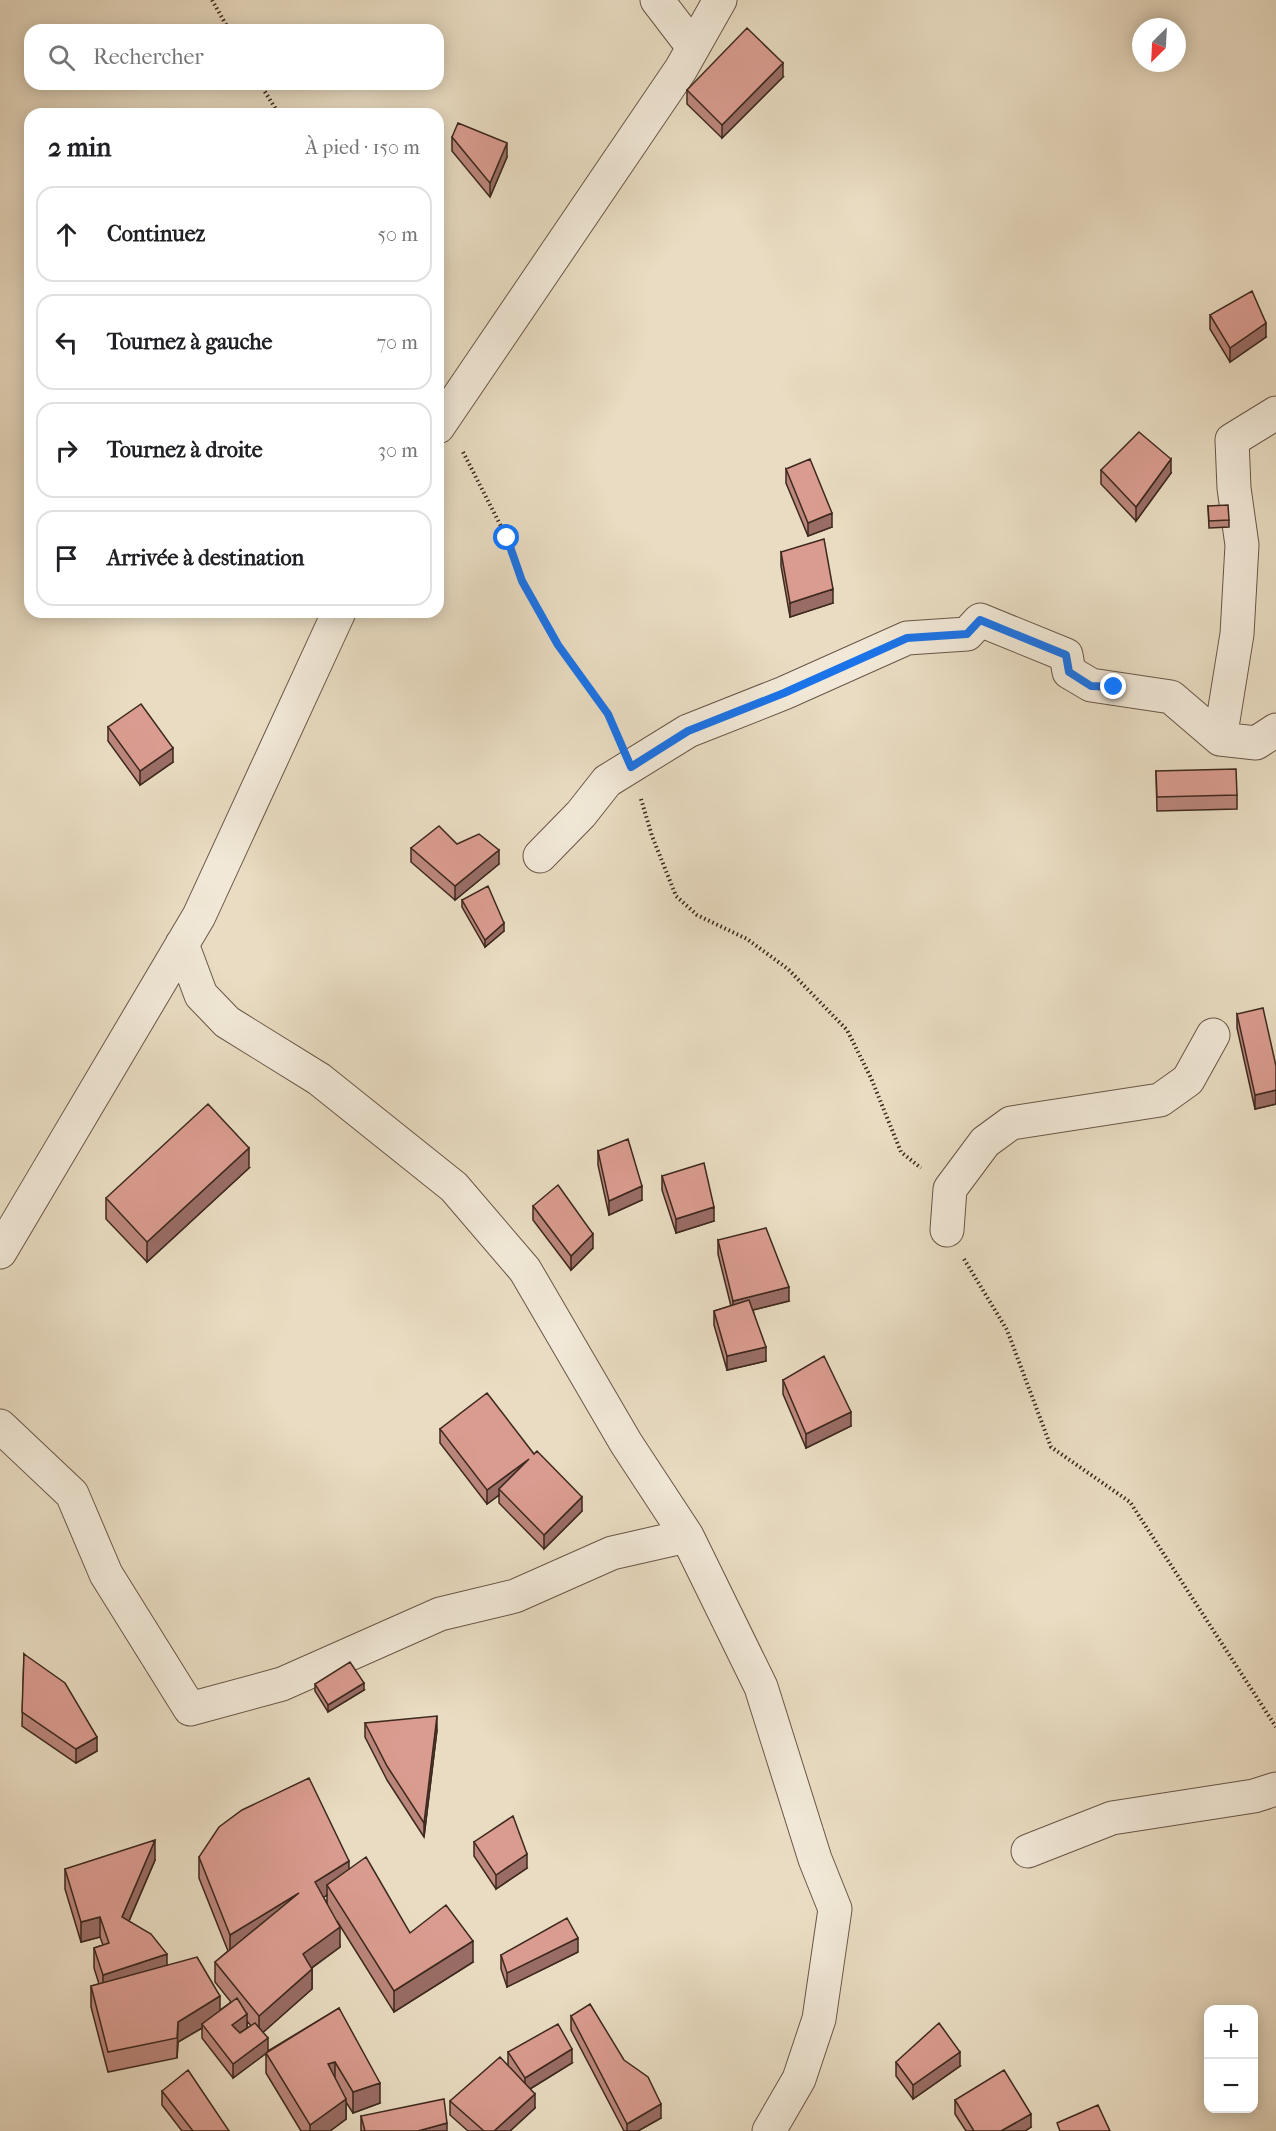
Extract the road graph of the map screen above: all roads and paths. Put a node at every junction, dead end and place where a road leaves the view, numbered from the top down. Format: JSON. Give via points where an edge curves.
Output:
{"nodes":[{"id":1,"x":212,"y":0,"type":"edge"},
{"id":2,"x":657,"y":0,"type":"edge"},
{"id":3,"x":720,"y":0,"type":"edge"},
{"id":4,"x":226,"y":24,"type":"edge"},
{"id":5,"x":693,"y":47,"type":"junction"},
{"id":6,"x":264,"y":90,"type":"edge"},
{"id":7,"x":275,"y":108,"type":"edge"},
{"id":8,"x":1276,"y":412,"type":"edge"},
{"id":9,"x":444,"y":418,"type":"edge"},
{"id":10,"x":444,"y":425,"type":"edge"},
{"id":11,"x":336,"y":618,"type":"edge"},
{"id":12,"x":1276,"y":730,"type":"edge"},
{"id":13,"x":1220,"y":740,"type":"junction"},
{"id":14,"x":631,"y":767,"type":"junction"},
{"id":15,"x":540,"y":856,"type":"dead end"},
{"id":16,"x":182,"y":944,"type":"junction"},
{"id":17,"x":201,"y":995,"type":"junction"},
{"id":18,"x":148,"y":1002,"type":"junction"},
{"id":19,"x":1213,"y":1035,"type":"dead end"},
{"id":20,"x":928,"y":1174,"type":"dead end"},
{"id":21,"x":947,"y":1230,"type":"joint"},
{"id":22,"x":0,"y":1252,"type":"edge"},
{"id":23,"x":0,"y":1426,"type":"edge"},
{"id":24,"x":687,"y":1536,"type":"junction"},
{"id":25,"x":1276,"y":1727,"type":"edge"},
{"id":26,"x":1276,"y":1789,"type":"edge"},
{"id":27,"x":1028,"y":1851,"type":"dead end"},
{"id":28,"x":769,"y":2131,"type":"edge"}],
"edges":[{"from":1,"to":4,"type":"path"},
{"from":2,"to":5,"type":"street"},
{"from":3,"to":5,"type":"street"},
{"from":5,"to":9,"type":"street"},
{"from":6,"to":7,"type":"path"},
{"from":8,"to":13,"type":"street","via":[[1232,440],[1242,545],[1238,634]]},
{"from":10,"to":14,"type":"path","via":[[507,538],[522,581],[558,645],[608,714]]},
{"from":11,"to":16,"type":"street","via":[[199,916]]},
{"from":12,"to":13,"type":"street","via":[[1256,743]]},
{"from":13,"to":14,"type":"street","via":[[1171,697],[1091,686],[1069,672],[1066,655],[980,620],[967,634],[907,638],[688,731]]},
{"from":14,"to":15,"type":"street","via":[[607,781]]},
{"from":14,"to":20,"type":"path","via":[[676,896],[698,915],[747,939],[788,969],[847,1030],[901,1152]]},
{"from":16,"to":17,"type":"street"},
{"from":16,"to":18,"type":"street"},
{"from":17,"to":18,"type":"street"},
{"from":17,"to":24,"type":"street","via":[[227,1022],[319,1079],[454,1186],[525,1270],[626,1443]]},
{"from":18,"to":22,"type":"street"},
{"from":19,"to":21,"type":"street","via":[[1188,1080],[1160,1100],[1011,1122],[985,1142],[950,1189]]},
{"from":21,"to":25,"type":"path","via":[[1007,1330],[1051,1447],[1130,1502]]},
{"from":23,"to":24,"type":"street","via":[[72,1494],[106,1574],[190,1709],[282,1684],[440,1614],[515,1596],[612,1554]]},
{"from":24,"to":28,"type":"street","via":[[762,1687],[815,1859],[835,1910],[819,2019],[800,2079]]},
{"from":26,"to":27,"type":"street","via":[[1254,1796],[1112,1818]]}]}
